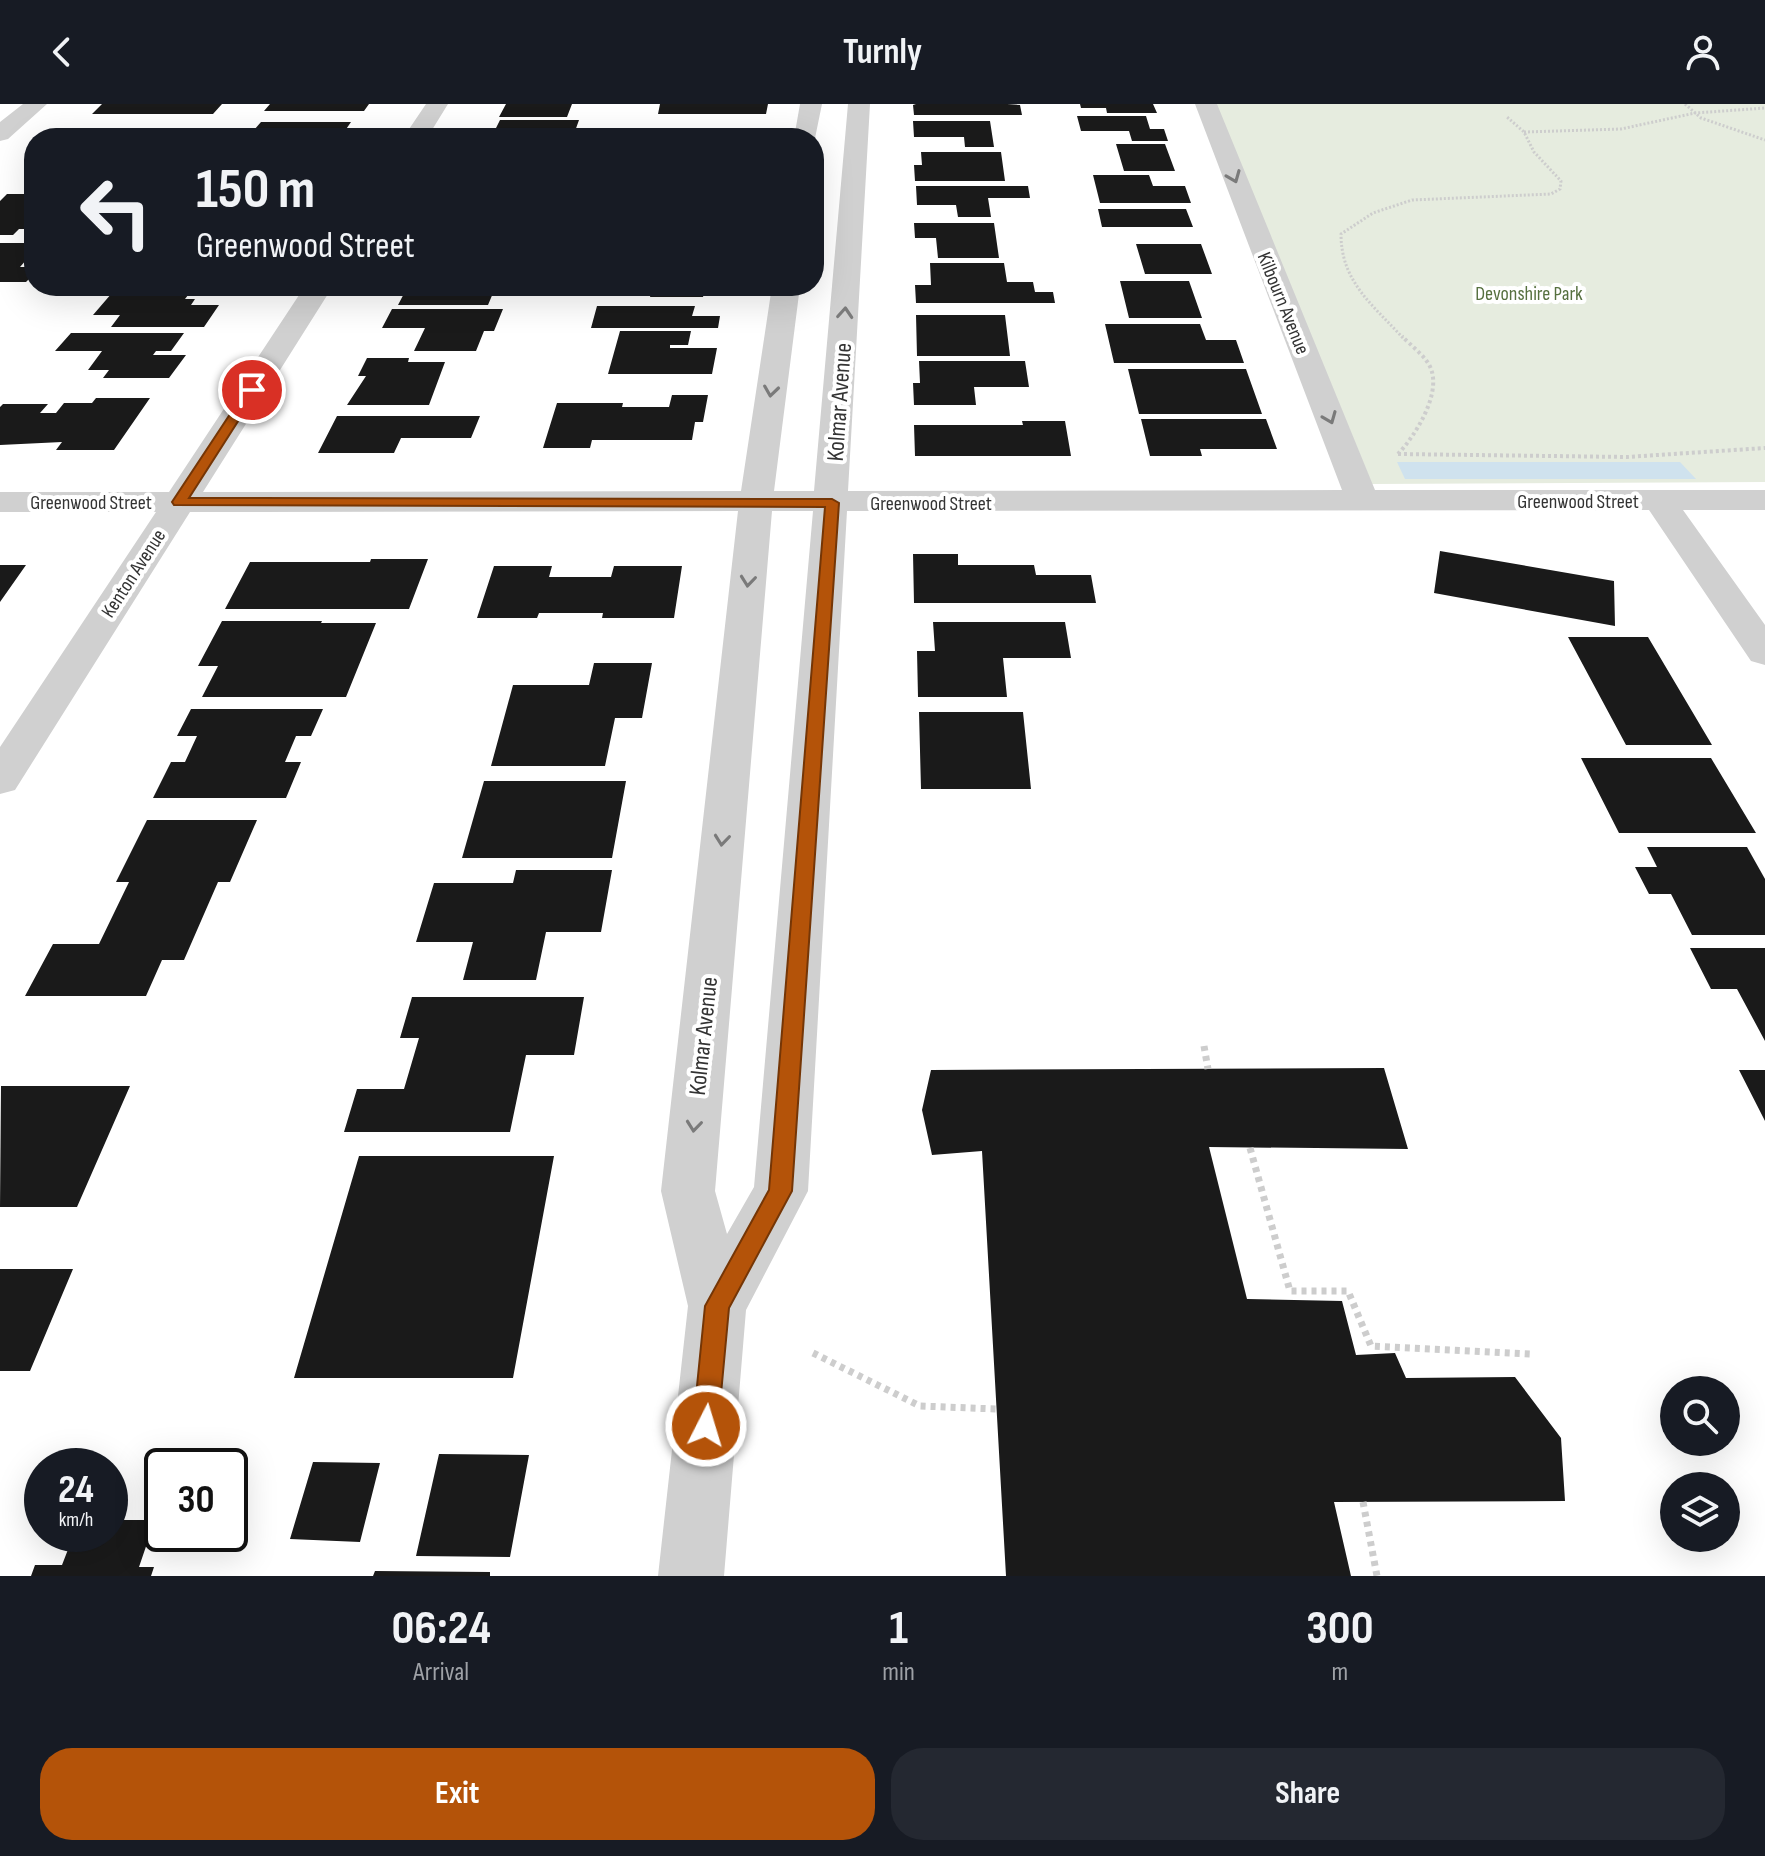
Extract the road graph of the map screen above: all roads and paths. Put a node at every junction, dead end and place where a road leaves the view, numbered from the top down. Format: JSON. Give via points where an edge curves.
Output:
{"nodes":[{"id":1,"x":36,"y":104,"type":"edge"},
{"id":2,"x":437,"y":104,"type":"edge"},
{"id":3,"x":811,"y":104,"type":"edge"},
{"id":4,"x":859,"y":104,"type":"edge"},
{"id":5,"x":1206,"y":104,"type":"edge"},
{"id":6,"x":1685,"y":104,"type":"edge"},
{"id":7,"x":1765,"y":108,"type":"edge"},
{"id":8,"x":1695,"y":113,"type":"junction"},
{"id":9,"x":1507,"y":117,"type":"dead end"},
{"id":10,"x":421,"y":128,"type":"edge"},
{"id":11,"x":807,"y":128,"type":"edge"},
{"id":12,"x":1524,"y":132,"type":"junction"},
{"id":13,"x":0,"y":134,"type":"edge"},
{"id":14,"x":1765,"y":140,"type":"edge"},
{"id":15,"x":313,"y":296,"type":"edge"},
{"id":16,"x":785,"y":296,"type":"edge"},
{"id":17,"x":1765,"y":448,"type":"edge"},
{"id":18,"x":1398,"y":454,"type":"junction"},
{"id":19,"x":1345,"y":456,"type":"junction"},
{"id":20,"x":1659,"y":500,"type":"junction"},
{"id":21,"x":1765,"y":500,"type":"edge"},
{"id":22,"x":0,"y":502,"type":"edge"},
{"id":23,"x":179,"y":502,"type":"junction"},
{"id":24,"x":1363,"y":502,"type":"junction"},
{"id":25,"x":756,"y":503,"type":"junction"},
{"id":26,"x":832,"y":503,"type":"junction"},
{"id":27,"x":1765,"y":653,"type":"edge"},
{"id":28,"x":0,"y":780,"type":"edge"},
{"id":29,"x":1204,"y":1046,"type":"dead end"},
{"id":30,"x":1208,"y":1069,"type":"dead end"},
{"id":31,"x":1250,"y":1148,"type":"dead end"},
{"id":32,"x":717,"y":1306,"type":"junction"},
{"id":33,"x":813,"y":1353,"type":"dead end"},
{"id":34,"x":1531,"y":1354,"type":"dead end"},
{"id":35,"x":996,"y":1409,"type":"dead end"},
{"id":36,"x":1363,"y":1502,"type":"dead end"},
{"id":37,"x":691,"y":1576,"type":"edge"},
{"id":38,"x":1377,"y":1576,"type":"edge"}],
"edges":[{"from":1,"to":13,"type":"street"},
{"from":2,"to":10,"type":"street"},
{"from":3,"to":11,"type":"street"},
{"from":26,"to":4,"type":"street","name":"Kolmar Avenue","one_way":true},
{"from":5,"to":19,"type":"street","name":"Kilbourn Avenue","one_way":true},
{"from":6,"to":8,"type":"path"},
{"from":7,"to":8,"type":"path"},
{"from":8,"to":12,"type":"path","via":[[1621,129]]},
{"from":8,"to":14,"type":"path"},
{"from":9,"to":12,"type":"path"},
{"from":12,"to":18,"type":"path","via":[[1534,152],[1561,181],[1560,189],[1551,194],[1412,200],[1373,213],[1341,234],[1341,258],[1357,287],[1431,368],[1433,385],[1423,419]]},
{"from":15,"to":23,"type":"street","name":"Kenton Avenue"},
{"from":16,"to":25,"type":"street","name":"Kolmar Avenue","one_way":true},
{"from":17,"to":18,"type":"path","via":[[1647,456]]},
{"from":18,"to":19,"type":"path"},
{"from":19,"to":24,"type":"street","name":"Kilbourn Avenue"},
{"from":20,"to":21,"type":"street","name":"Greenwood Street"},
{"from":20,"to":24,"type":"street","name":"Greenwood Street"},
{"from":20,"to":27,"type":"street"},
{"from":22,"to":23,"type":"street","name":"Greenwood Street"},
{"from":23,"to":25,"type":"street","name":"Greenwood Street"},
{"from":23,"to":28,"type":"street","name":"Kenton Avenue"},
{"from":24,"to":26,"type":"street","name":"Greenwood Street"},
{"from":25,"to":26,"type":"street","name":"Greenwood Street"},
{"from":25,"to":32,"type":"street","name":"Kolmar Avenue","one_way":true,"via":[[688,1191]]},
{"from":26,"to":32,"type":"street","name":"Kolmar Avenue","via":[[781,1191]]},
{"from":29,"to":30,"type":"path"},
{"from":31,"to":34,"type":"path","via":[[1290,1291],[1348,1291],[1371,1346]]},
{"from":32,"to":37,"type":"street","name":"Kolmar Avenue"},
{"from":33,"to":35,"type":"path","via":[[920,1406]]},
{"from":36,"to":38,"type":"path"}]}
